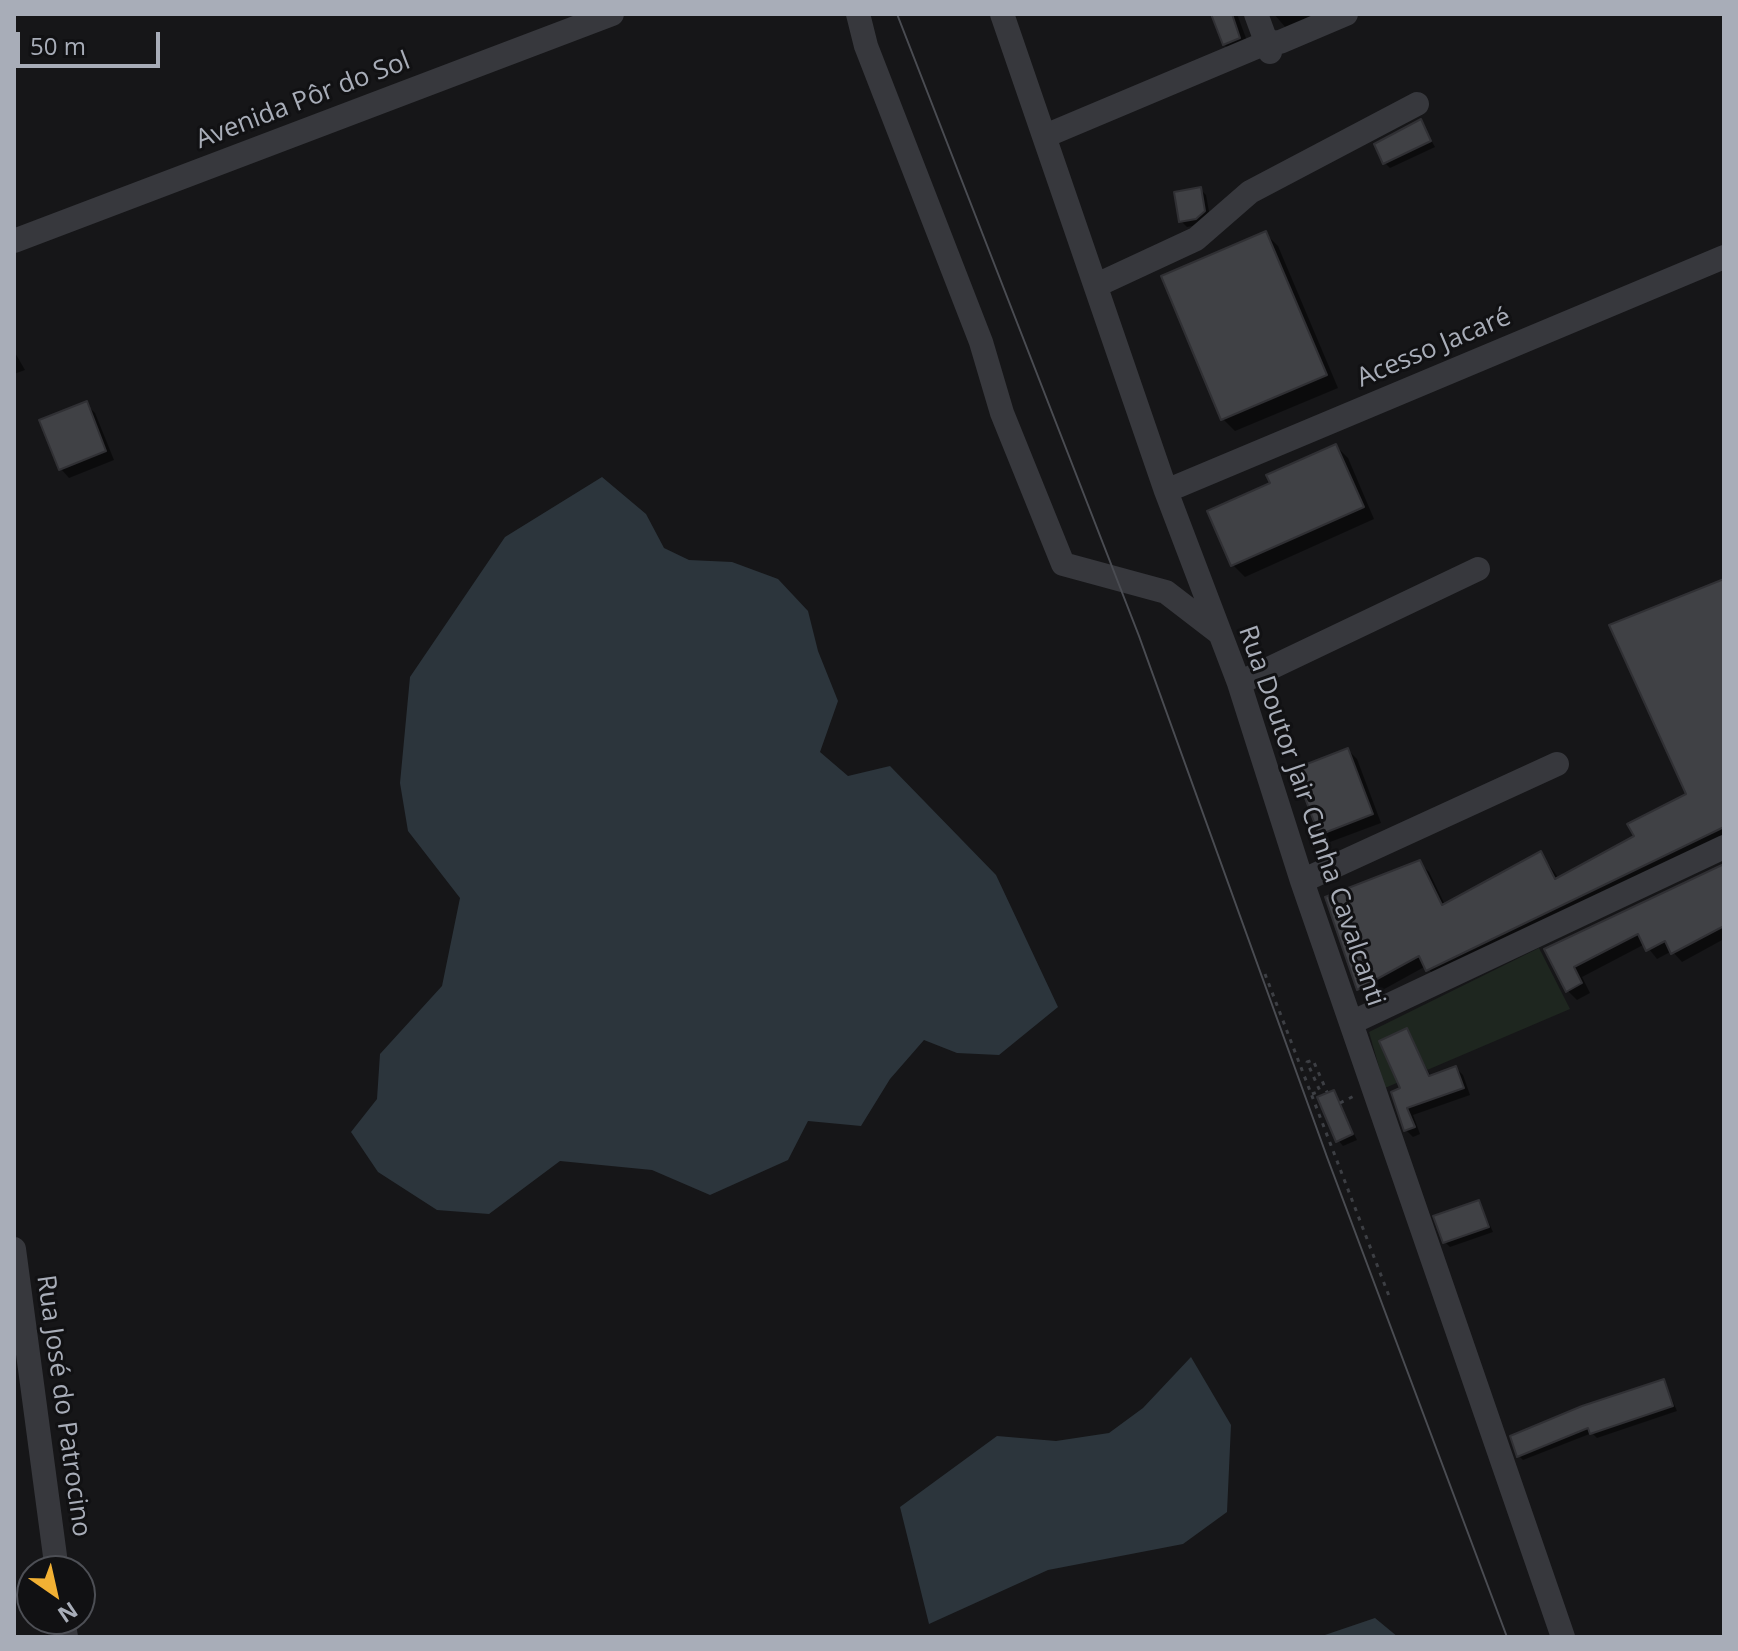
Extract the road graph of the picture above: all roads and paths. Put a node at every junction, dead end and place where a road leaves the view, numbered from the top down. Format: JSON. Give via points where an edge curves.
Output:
{"nodes":[{"id":1,"x":612,"y":14,"type":"edge"},
{"id":2,"x":858,"y":14,"type":"edge"},
{"id":3,"x":1002,"y":14,"type":"edge"},
{"id":4,"x":1256,"y":14,"type":"edge"},
{"id":5,"x":1346,"y":14,"type":"edge"},
{"id":6,"x":1272,"y":46,"type":"junction"},
{"id":7,"x":1417,"y":104,"type":"dead end"},
{"id":8,"x":1047,"y":142,"type":"junction"},
{"id":9,"x":14,"y":241,"type":"edge"},
{"id":10,"x":1724,"y":257,"type":"edge"},
{"id":11,"x":1097,"y":285,"type":"junction"},
{"id":12,"x":1166,"y":491,"type":"junction"},
{"id":13,"x":1478,"y":569,"type":"dead end"},
{"id":14,"x":1218,"y":632,"type":"junction"},
{"id":15,"x":1239,"y":683,"type":"junction"},
{"id":16,"x":1557,"y":764,"type":"dead end"},
{"id":17,"x":1724,"y":847,"type":"edge"},
{"id":18,"x":1302,"y":881,"type":"junction"},
{"id":19,"x":1265,"y":974,"type":"dead end"},
{"id":20,"x":1353,"y":1022,"type":"junction"},
{"id":21,"x":1327,"y":1092,"type":"dead end"},
{"id":22,"x":1312,"y":1094,"type":"junction"},
{"id":23,"x":14,"y":1249,"type":"edge"},
{"id":24,"x":1389,"y":1296,"type":"dead end"},
{"id":25,"x":22,"y":1383,"type":"edge"},
{"id":26,"x":54,"y":1555,"type":"edge"},
{"id":27,"x":1563,"y":1637,"type":"edge"}],
"edges":[{"from":1,"to":9,"type":"street","name":"Avenida Pôr do Sol"},
{"from":2,"to":14,"type":"street","via":[[981,342],[1002,413],[1063,564],[1166,592]]},
{"from":3,"to":8,"type":"street","name":"Rua Doutor Jair Cunha Cavalcanti"},
{"from":4,"to":6,"type":"street"},
{"from":5,"to":6,"type":"street"},
{"from":6,"to":8,"type":"street"},
{"from":7,"to":11,"type":"street","via":[[1250,192],[1196,239]]},
{"from":8,"to":11,"type":"street","name":"Rua Doutor Jair Cunha Cavalcanti"},
{"from":10,"to":12,"type":"street","name":"Acesso Jacaré"},
{"from":11,"to":12,"type":"street","name":"Rua Doutor Jair Cunha Cavalcanti"},
{"from":12,"to":14,"type":"street","name":"Rua Doutor Jair Cunha Cavalcanti"},
{"from":13,"to":15,"type":"street"},
{"from":14,"to":15,"type":"street","name":"Rua Doutor Jair Cunha Cavalcanti"},
{"from":15,"to":18,"type":"street","name":"Rua Doutor Jair Cunha Cavalcanti"},
{"from":16,"to":18,"type":"street"},
{"from":17,"to":20,"type":"street"},
{"from":18,"to":20,"type":"street","name":"Rua Doutor Jair Cunha Cavalcanti"},
{"from":19,"to":22,"type":"path"},
{"from":20,"to":27,"type":"street","name":"Rua Doutor Jair Cunha Cavalcanti"},
{"from":21,"to":22,"type":"path","via":[[1313,1060],[1307,1062],[1320,1091]]},
{"from":22,"to":24,"type":"path"},
{"from":23,"to":25,"type":"street","name":"Rua José do Patrocino"},
{"from":25,"to":26,"type":"street","name":"Rua José do Patrocino"}]}
